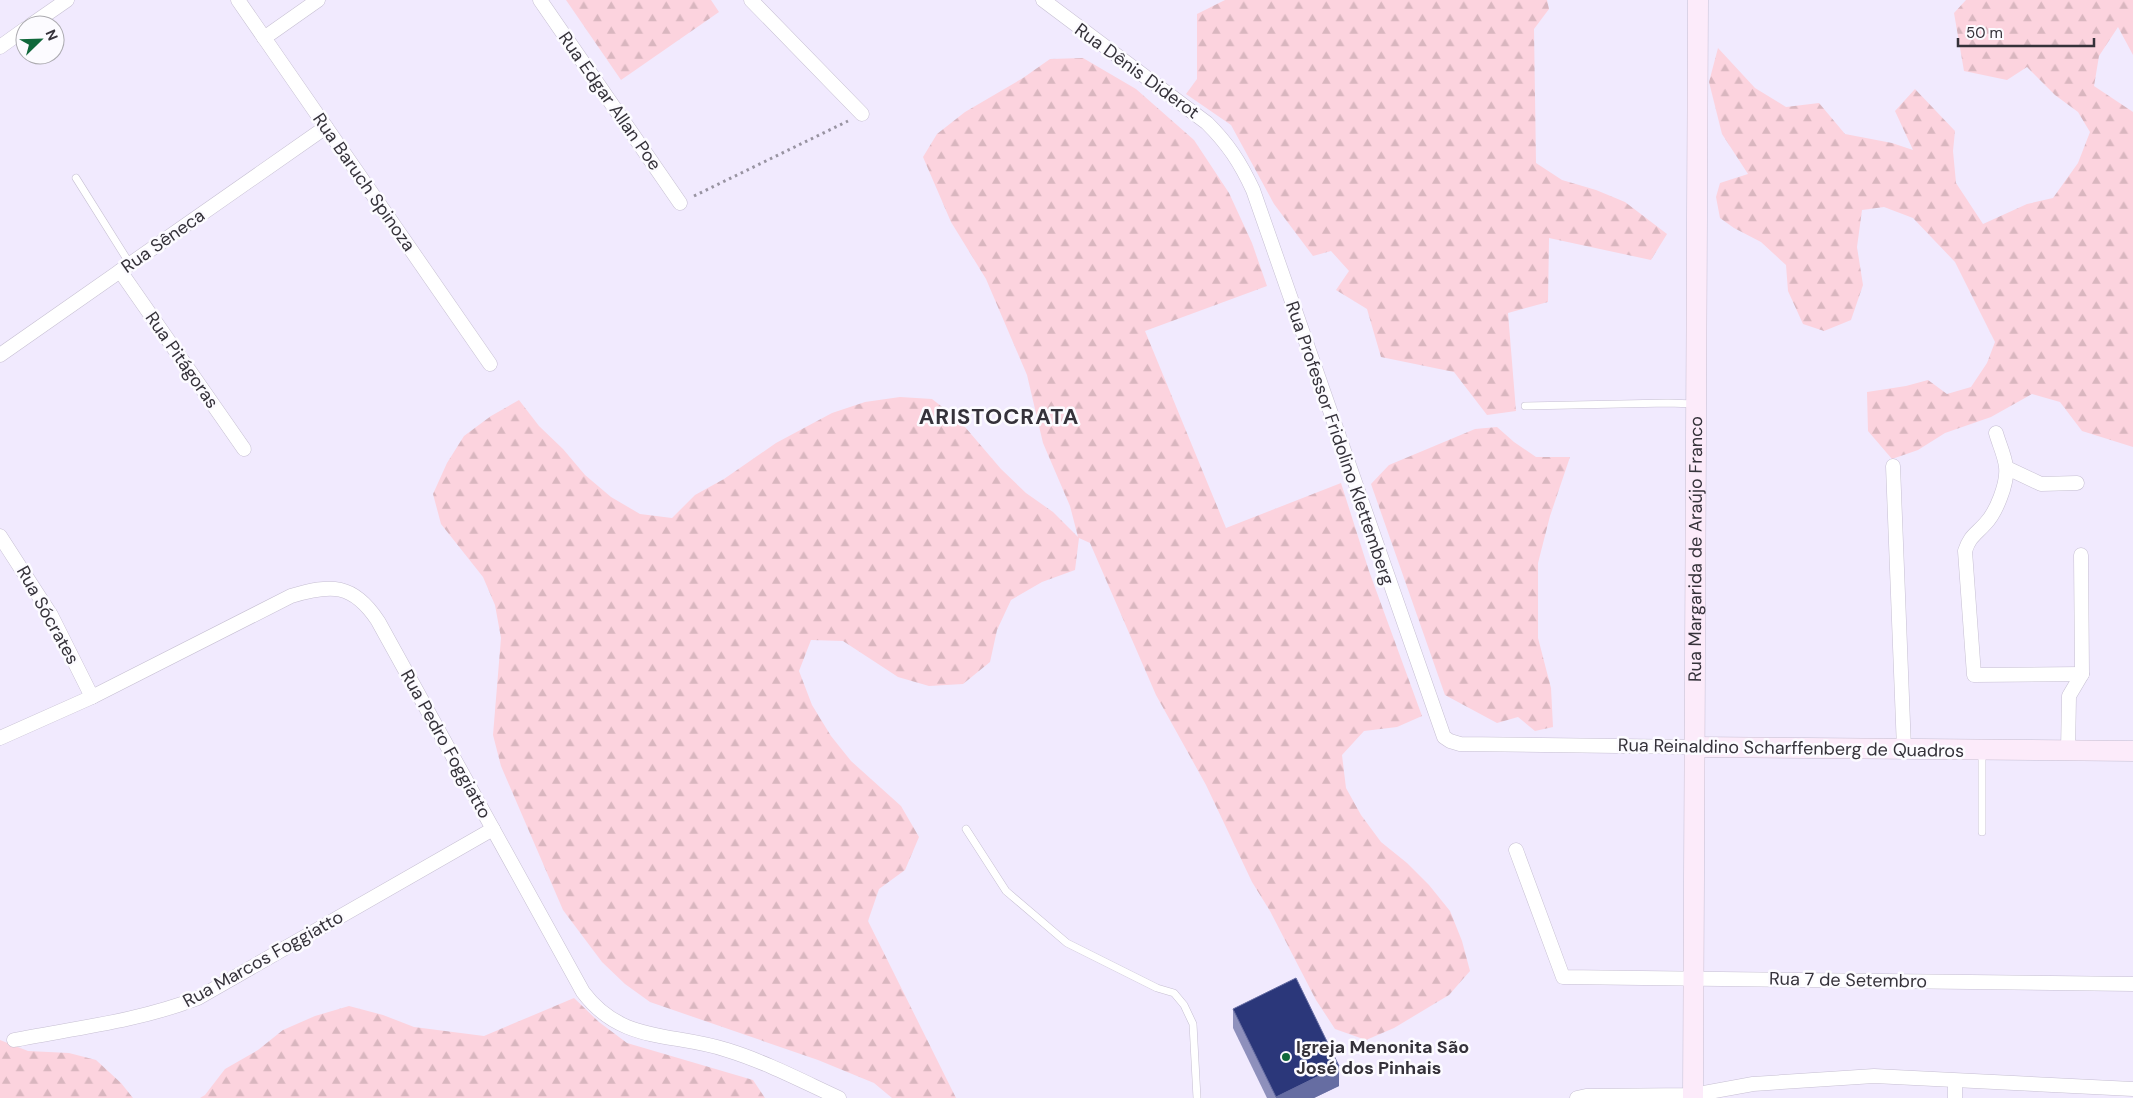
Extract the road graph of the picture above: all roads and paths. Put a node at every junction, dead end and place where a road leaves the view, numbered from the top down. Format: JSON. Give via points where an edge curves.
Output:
{"nodes":[{"id":1,"x":68,"y":0,"type":"edge"},
{"id":2,"x":238,"y":0,"type":"edge"},
{"id":3,"x":318,"y":0,"type":"edge"},
{"id":4,"x":540,"y":0,"type":"edge"},
{"id":5,"x":751,"y":0,"type":"edge"},
{"id":6,"x":1042,"y":0,"type":"edge"},
{"id":7,"x":1698,"y":0,"type":"edge"},
{"id":8,"x":46,"y":15,"type":"edge"},
{"id":9,"x":15,"y":37,"type":"edge"},
{"id":10,"x":264,"y":38,"type":"junction"},
{"id":11,"x":0,"y":47,"type":"edge"},
{"id":12,"x":862,"y":114,"type":"joint"},
{"id":13,"x":326,"y":127,"type":"junction"},
{"id":14,"x":1228,"y":144,"type":"joint"},
{"id":15,"x":76,"y":178,"type":"dead end"},
{"id":16,"x":680,"y":203,"type":"joint"},
{"id":17,"x":125,"y":268,"type":"junction"},
{"id":18,"x":0,"y":355,"type":"edge"},
{"id":19,"x":490,"y":364,"type":"dead end"},
{"id":20,"x":1696,"y":404,"type":"junction"},
{"id":21,"x":1525,"y":406,"type":"dead end"},
{"id":22,"x":1996,"y":433,"type":"dead end"},
{"id":23,"x":244,"y":450,"type":"dead end"},
{"id":24,"x":1893,"y":466,"type":"dead end"},
{"id":25,"x":2007,"y":468,"type":"junction"},
{"id":26,"x":2077,"y":483,"type":"dead end"},
{"id":27,"x":0,"y":536,"type":"edge"},
{"id":28,"x":2081,"y":555,"type":"dead end"},
{"id":29,"x":2082,"y":674,"type":"junction"},
{"id":30,"x":92,"y":697,"type":"junction"},
{"id":31,"x":0,"y":738,"type":"edge"},
{"id":32,"x":1450,"y":741,"type":"joint"},
{"id":33,"x":1694,"y":747,"type":"junction"},
{"id":34,"x":1904,"y":749,"type":"junction"},
{"id":35,"x":1982,"y":750,"type":"junction"},
{"id":36,"x":2068,"y":751,"type":"junction"},
{"id":37,"x":2133,"y":751,"type":"edge"},
{"id":38,"x":493,"y":828,"type":"junction"},
{"id":39,"x":966,"y":829,"type":"dead end"},
{"id":40,"x":1982,"y":832,"type":"dead end"},
{"id":41,"x":1516,"y":850,"type":"dead end"},
{"id":42,"x":1694,"y":978,"type":"junction"},
{"id":43,"x":2133,"y":984,"type":"edge"},
{"id":44,"x":14,"y":1040,"type":"dead end"},
{"id":45,"x":1955,"y":1081,"type":"junction"},
{"id":46,"x":2133,"y":1089,"type":"edge"},
{"id":47,"x":1693,"y":1096,"type":"edge"},
{"id":48,"x":839,"y":1098,"type":"edge"},
{"id":49,"x":1198,"y":1098,"type":"edge"},
{"id":50,"x":1577,"y":1098,"type":"edge"},
{"id":51,"x":1954,"y":1098,"type":"edge"}],
"edges":[{"from":1,"to":8,"type":"street"},
{"from":2,"to":10,"type":"street","name":"Rua Baruch Spinoza"},
{"from":3,"to":10,"type":"street"},
{"from":4,"to":16,"type":"street","name":"Rua Edgar Allan Poe"},
{"from":5,"to":12,"type":"street"},
{"from":6,"to":14,"type":"street","name":"Rua Dênis Diderot","via":[[1185,105]]},
{"from":7,"to":20,"type":"main road","name":"Rua Margarida de Araújo Franco"},
{"from":9,"to":11,"type":"street"},
{"from":10,"to":13,"type":"street","name":"Rua Baruch Spinoza"},
{"from":12,"to":16,"type":"path"},
{"from":13,"to":17,"type":"street","name":"Rua Sêneca"},
{"from":13,"to":19,"type":"street","name":"Rua Baruch Spinoza"},
{"from":14,"to":32,"type":"street","name":"Rua Professor Fridolino Klettemberg","via":[[1252,190],[1440,729]]},
{"from":15,"to":17,"type":"lane"},
{"from":17,"to":18,"type":"street","name":"Rua Sêneca"},
{"from":17,"to":23,"type":"street","name":"Rua Pitágoras"},
{"from":20,"to":21,"type":"lane"},
{"from":20,"to":33,"type":"main road","name":"Rua Margarida de Araújo Franco"},
{"from":22,"to":25,"type":"street"},
{"from":24,"to":34,"type":"street"},
{"from":25,"to":26,"type":"street","via":[[2041,484]]},
{"from":25,"to":29,"type":"street","via":[[1995,510],[1969,539],[1965,551],[1974,675]]},
{"from":27,"to":30,"type":"street","name":"Rua Sócrates","via":[[52,615]]},
{"from":28,"to":29,"type":"street"},
{"from":29,"to":36,"type":"street","via":[[2069,696]]},
{"from":30,"to":31,"type":"street","name":"Rua Pedro Foggiatto"},
{"from":30,"to":38,"type":"street","name":"Rua Pedro Foggiatto","via":[[290,596],[330,588],[352,594],[367,605],[378,621]]},
{"from":32,"to":33,"type":"street","name":"Rua Reinaldino Scharffenberg de Quadros","via":[[1460,744]]},
{"from":33,"to":34,"type":"main road","name":"Rua Reinaldino Scharffenberg de Quadros"},
{"from":33,"to":42,"type":"main road","name":"Rua Margarida de Araújo Franco"},
{"from":34,"to":35,"type":"main road","name":"Rua Reinaldino Scharffenberg de Quadros"},
{"from":35,"to":36,"type":"main road","name":"Rua Reinaldino Scharffenberg de Quadros"},
{"from":35,"to":40,"type":"lane"},
{"from":36,"to":37,"type":"main road","name":"Rua Reinaldino Scharffenberg de Quadros"},
{"from":38,"to":44,"type":"street","name":"Rua Marcos Foggiatto","via":[[198,998],[143,1016]]},
{"from":38,"to":48,"type":"street","name":"Rua Pedro Foggiatto","via":[[583,992],[605,1015],[637,1031],[727,1049]]},
{"from":39,"to":49,"type":"lane","via":[[1006,891],[1067,943],[1174,993],[1193,1024]]},
{"from":41,"to":42,"type":"street","name":"Rua 7 de Setembro","via":[[1563,977]]},
{"from":42,"to":43,"type":"street","name":"Rua 7 de Setembro"},
{"from":42,"to":47,"type":"main road","name":"Rua Margarida de Araújo Franco"},
{"from":45,"to":46,"type":"street"},
{"from":45,"to":47,"type":"street","via":[[1874,1076],[1753,1084]]},
{"from":45,"to":51,"type":"street"},
{"from":47,"to":50,"type":"street"}]}
